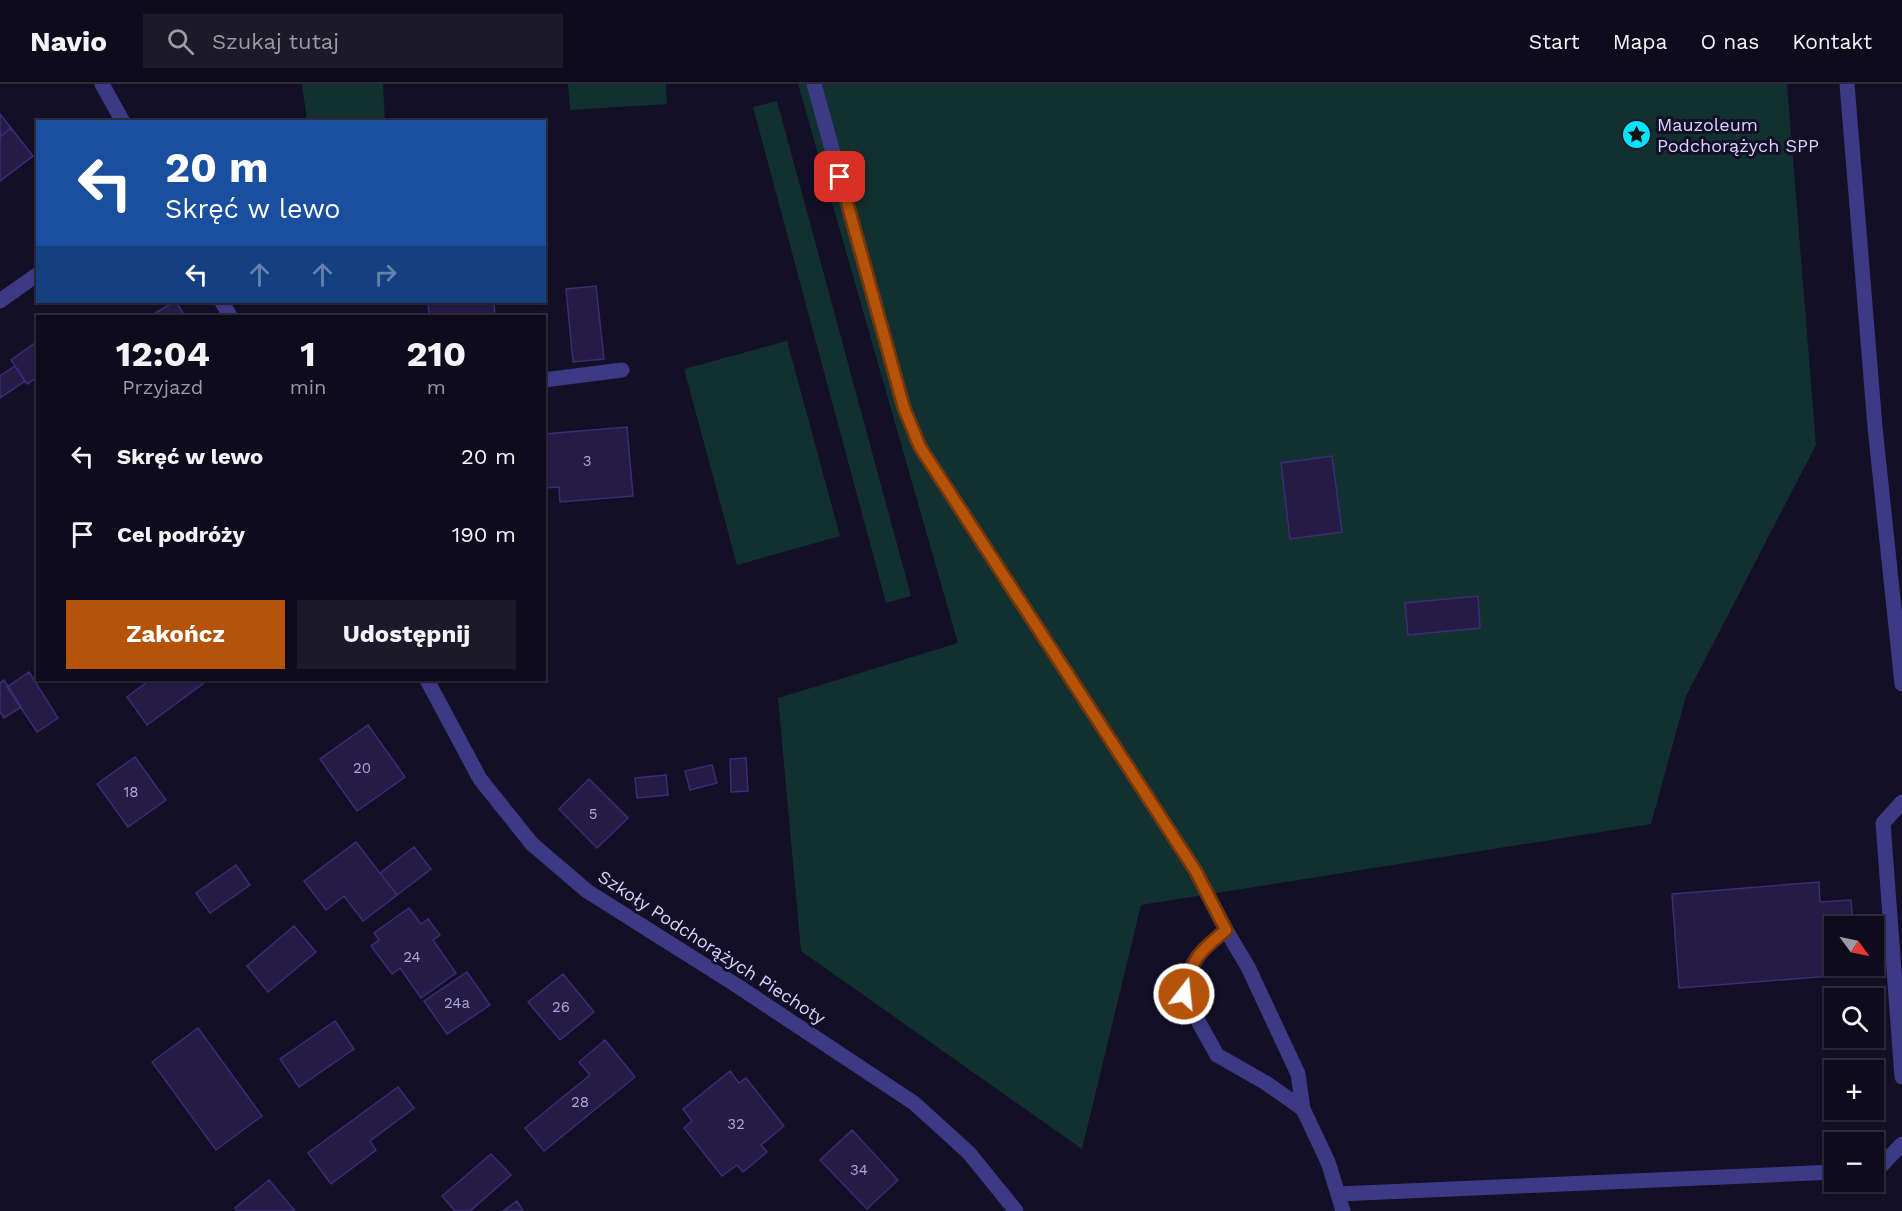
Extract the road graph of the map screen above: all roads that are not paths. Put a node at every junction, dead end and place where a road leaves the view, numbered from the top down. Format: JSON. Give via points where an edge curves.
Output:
{"nodes":[{"id":1,"x":102,"y":84,"type":"edge"},
{"id":2,"x":814,"y":84,"type":"edge"},
{"id":3,"x":1847,"y":84,"type":"edge"},
{"id":4,"x":122,"y":120,"type":"edge"},
{"id":5,"x":36,"y":275,"type":"edge"},
{"id":6,"x":0,"y":302,"type":"edge"},
{"id":7,"x":622,"y":370,"type":"dead end"},
{"id":8,"x":546,"y":380,"type":"edge"},
{"id":9,"x":428,"y":681,"type":"edge"},
{"id":10,"x":1902,"y":684,"type":"edge"},
{"id":11,"x":1902,"y":802,"type":"edge"},
{"id":12,"x":1226,"y":930,"type":"junction"},
{"id":13,"x":1902,"y":1077,"type":"edge"},
{"id":14,"x":1303,"y":1109,"type":"junction"},
{"id":15,"x":1899,"y":1152,"type":"edge"},
{"id":16,"x":1884,"y":1164,"type":"edge"},
{"id":17,"x":1824,"y":1172,"type":"edge"},
{"id":18,"x":1338,"y":1194,"type":"junction"},
{"id":19,"x":1016,"y":1211,"type":"edge"},
{"id":20,"x":1343,"y":1211,"type":"edge"}],
"edges":[{"from":1,"to":4,"type":"street"},
{"from":2,"to":12,"type":"street","via":[[904,408],[920,447],[1195,870]]},
{"from":3,"to":10,"type":"street","via":[[1875,427]]},
{"from":5,"to":6,"type":"street"},
{"from":7,"to":8,"type":"street"},
{"from":9,"to":19,"type":"street","name":"Szkoły Podchorążych Piechoty","via":[[480,779],[532,844],[587,891],[914,1103],[969,1153]]},
{"from":11,"to":13,"type":"street","via":[[1883,823]]},
{"from":12,"to":14,"type":"street","via":[[1248,967],[1298,1074]]},
{"from":12,"to":14,"type":"street","via":[[1200,952],[1188,971],[1184,994],[1217,1055]]},
{"from":14,"to":18,"type":"street"},
{"from":15,"to":16,"type":"street"},
{"from":17,"to":18,"type":"street"},
{"from":18,"to":20,"type":"street"}]}
